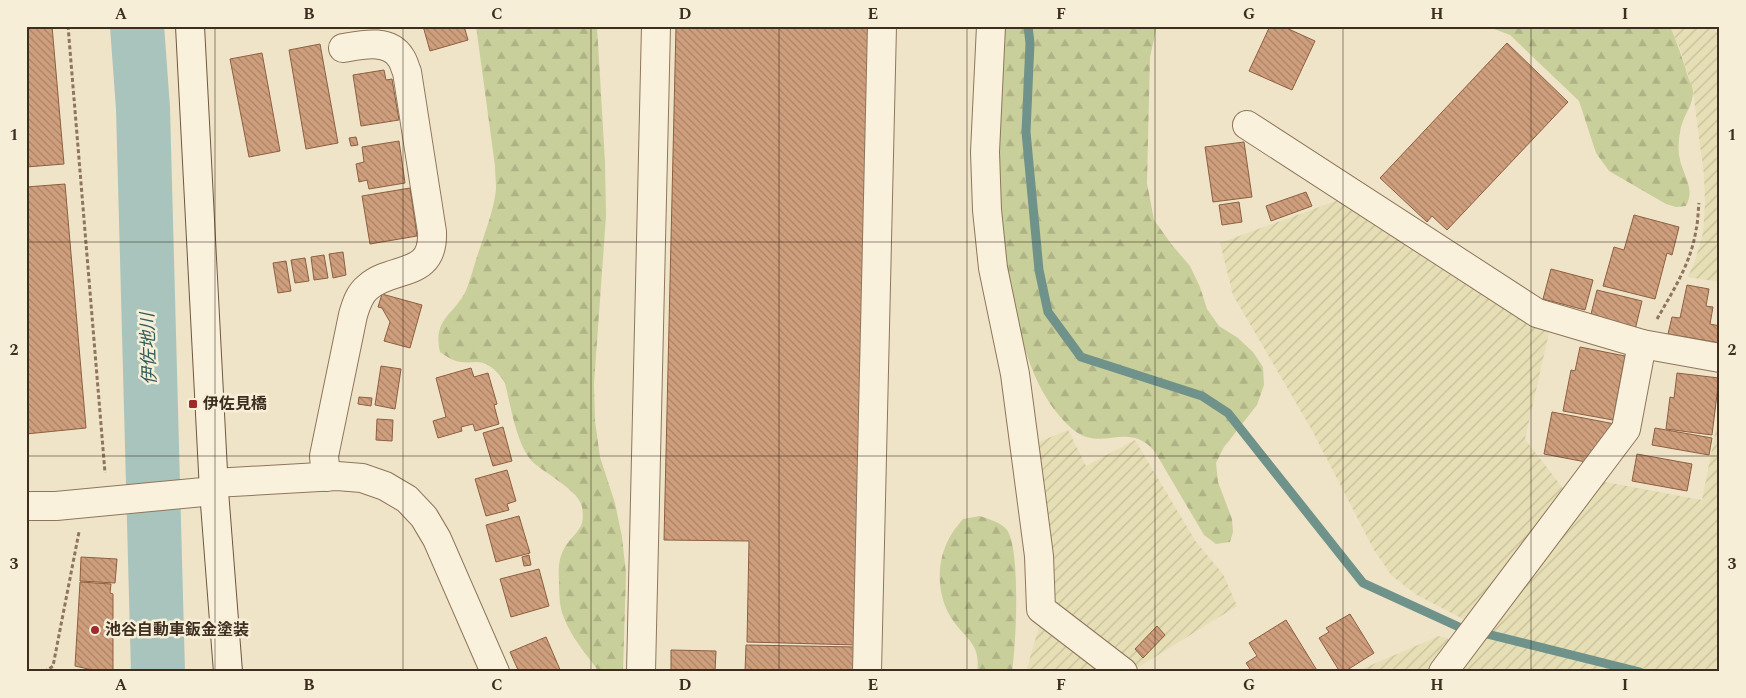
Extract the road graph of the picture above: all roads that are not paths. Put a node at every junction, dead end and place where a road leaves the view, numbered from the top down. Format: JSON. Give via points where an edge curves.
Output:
{"nodes":[{"id":1,"x":190,"y":26,"type":"edge"},
{"id":2,"x":656,"y":26,"type":"edge"},
{"id":3,"x":882,"y":26,"type":"edge"},
{"id":4,"x":990,"y":26,"type":"edge"},
{"id":5,"x":342,"y":48,"type":"dead end"},
{"id":6,"x":1247,"y":125,"type":"dead end"},
{"id":7,"x":1642,"y":344,"type":"junction"},
{"id":8,"x":1720,"y":358,"type":"edge"},
{"id":9,"x":326,"y":476,"type":"junction"},
{"id":10,"x":208,"y":489,"type":"junction"},
{"id":11,"x":26,"y":506,"type":"edge"},
{"id":12,"x":228,"y":672,"type":"edge"},
{"id":13,"x":495,"y":672,"type":"edge"},
{"id":14,"x":641,"y":672,"type":"edge"},
{"id":15,"x":867,"y":672,"type":"edge"},
{"id":16,"x":1123,"y":672,"type":"edge"},
{"id":17,"x":1443,"y":672,"type":"edge"}],
"edges":[{"from":1,"to":10,"type":"street"},
{"from":2,"to":14,"type":"street"},
{"from":3,"to":15,"type":"street"},
{"from":4,"to":16,"type":"street","via":[[985,152],[987,210],[994,268],[1015,374],[1039,556],[1041,610]]},
{"from":5,"to":9,"type":"street","via":[[386,45],[401,56],[407,72],[433,245],[419,266],[379,280],[366,288],[358,300],[324,456]]},
{"from":6,"to":7,"type":"street","via":[[1537,313]]},
{"from":7,"to":8,"type":"street"},
{"from":7,"to":17,"type":"street","via":[[1626,429]]},
{"from":9,"to":10,"type":"street"},
{"from":9,"to":13,"type":"street","via":[[362,478],[386,486],[406,499],[424,517],[437,539]]},
{"from":10,"to":11,"type":"street","via":[[79,504]]},
{"from":10,"to":12,"type":"street"}]}
